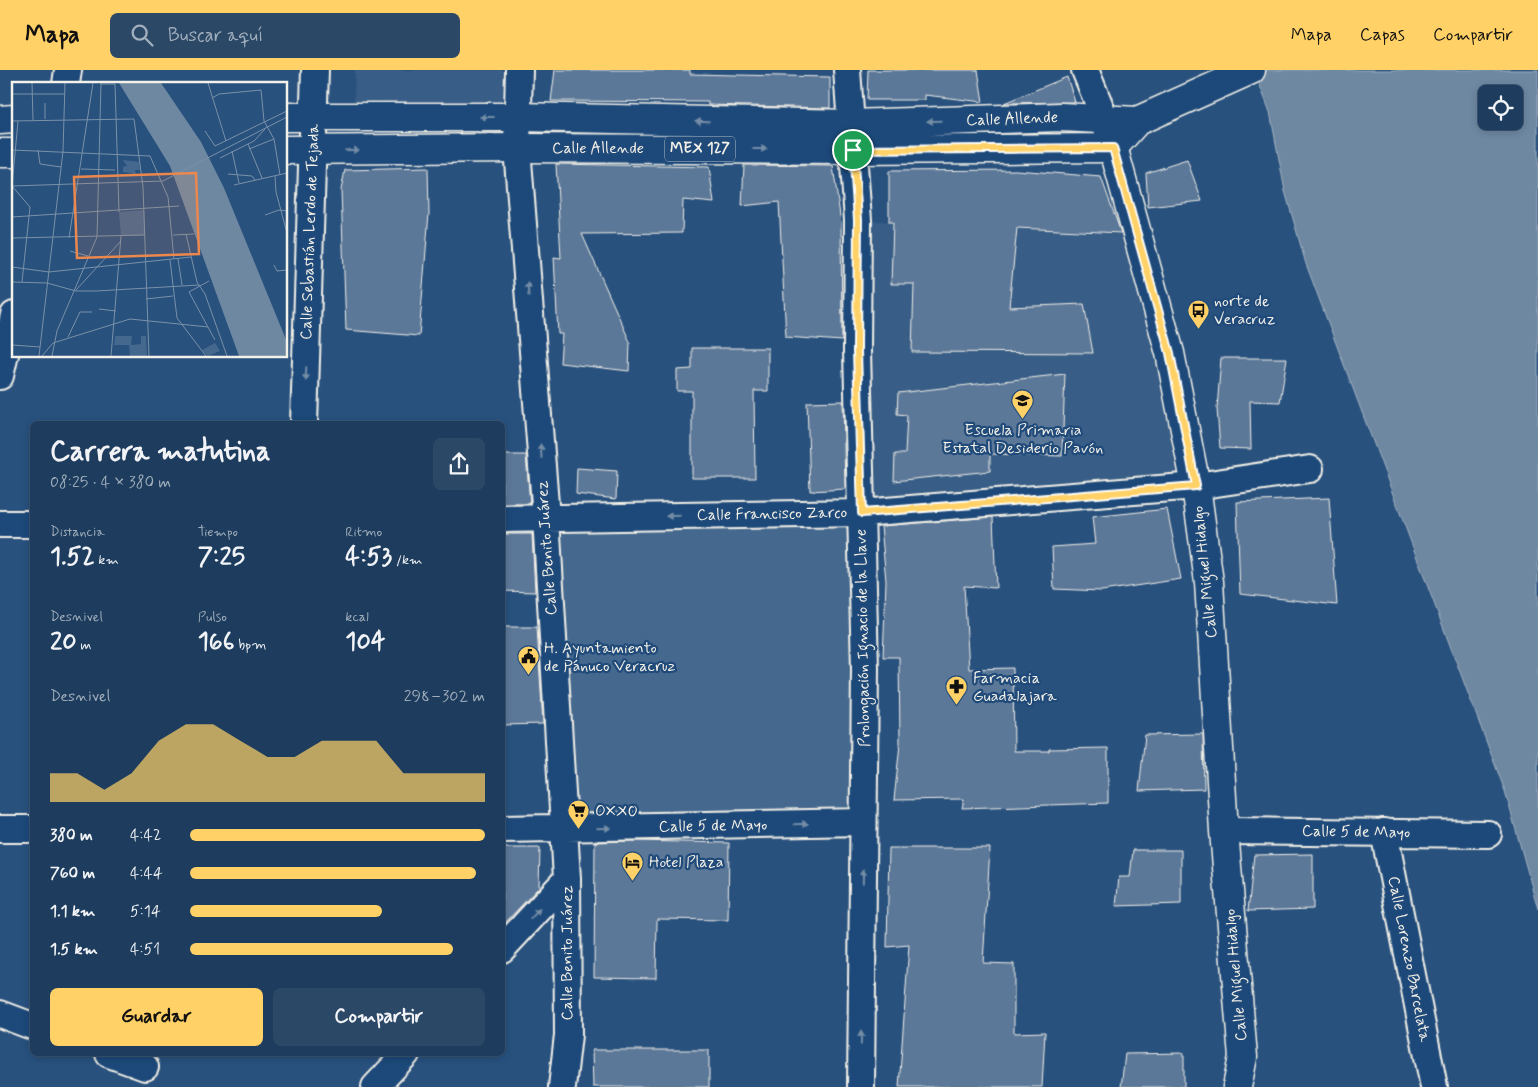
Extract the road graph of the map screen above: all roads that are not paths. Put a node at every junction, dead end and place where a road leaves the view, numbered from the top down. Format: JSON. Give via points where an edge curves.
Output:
{"nodes":[{"id":1,"x":315,"y":70,"type":"edge"},
{"id":2,"x":519,"y":70,"type":"edge"},
{"id":3,"x":847,"y":70,"type":"edge"},
{"id":4,"x":1085,"y":70,"type":"edge"},
{"id":5,"x":1251,"y":70,"type":"edge"},
{"id":6,"x":288,"y":117,"type":"edge"},
{"id":7,"x":313,"y":117,"type":"junction"},
{"id":8,"x":517,"y":118,"type":"junction"},
{"id":9,"x":1105,"y":119,"type":"junction"},
{"id":10,"x":1137,"y":121,"type":"junction"},
{"id":11,"x":852,"y":137,"type":"junction"},
{"id":12,"x":517,"y":148,"type":"junction"},
{"id":13,"x":1113,"y":148,"type":"junction"},
{"id":14,"x":299,"y":150,"type":"edge"},
{"id":15,"x":12,"y":324,"type":"edge"},
{"id":16,"x":0,"y":376,"type":"edge"},
{"id":17,"x":304,"y":421,"type":"edge"},
{"id":18,"x":1310,"y":469,"type":"dead end"},
{"id":19,"x":1196,"y":486,"type":"junction"},
{"id":20,"x":862,"y":513,"type":"junction"},
{"id":21,"x":546,"y":517,"type":"junction"},
{"id":22,"x":505,"y":519,"type":"edge"},
{"id":23,"x":0,"y":524,"type":"edge"},
{"id":24,"x":30,"y":524,"type":"edge"},
{"id":25,"x":864,"y":822,"type":"junction"},
{"id":26,"x":0,"y":829,"type":"edge"},
{"id":27,"x":30,"y":829,"type":"edge"},
{"id":28,"x":505,"y":829,"type":"edge"},
{"id":29,"x":564,"y":829,"type":"junction"},
{"id":30,"x":1224,"y":831,"type":"junction"},
{"id":31,"x":1384,"y":832,"type":"junction"},
{"id":32,"x":1488,"y":834,"type":"dead end"},
{"id":33,"x":567,"y":879,"type":"junction"},
{"id":34,"x":505,"y":946,"type":"edge"},
{"id":35,"x":0,"y":1014,"type":"edge"},
{"id":36,"x":30,"y":1025,"type":"edge"},
{"id":37,"x":114,"y":1056,"type":"edge"},
{"id":38,"x":404,"y":1056,"type":"edge"},
{"id":39,"x":144,"y":1069,"type":"edge"},
{"id":40,"x":375,"y":1087,"type":"edge"},
{"id":41,"x":562,"y":1087,"type":"edge"},
{"id":42,"x":861,"y":1087,"type":"edge"},
{"id":43,"x":1237,"y":1087,"type":"edge"},
{"id":44,"x":1434,"y":1087,"type":"edge"}],
"edges":[{"from":1,"to":7,"type":"street","name":"Calle Sebastián Lerdo de Tejada"},
{"from":2,"to":8,"type":"street","name":"Calle Benito Juárez"},
{"from":3,"to":11,"type":"street","name":"Prolongación Ignacio de la Llave"},
{"from":4,"to":9,"type":"street","name":"Calle Miguel Hidalgo"},
{"from":5,"to":10,"type":"main road","name":"Calle Allende","number":"MEX 127"},
{"from":6,"to":7,"type":"main road","name":"Calle Allende","number":"MEX 127"},
{"from":8,"to":7,"type":"main road","name":"Calle Allende","number":"MEX 127","one_way":true},
{"from":7,"to":14,"type":"street","name":"Calle Sebastián Lerdo de Tejada"},
{"from":11,"to":8,"type":"main road","name":"Calle Allende","number":"MEX 127","one_way":true},
{"from":8,"to":12,"type":"street","name":"Calle Benito Juárez"},
{"from":9,"to":10,"type":"main road","name":"Calle Allende","number":"MEX 127"},
{"from":9,"to":11,"type":"main road","name":"Calle Allende","number":"MEX 127","one_way":true,"via":[[1061,117]]},
{"from":9,"to":13,"type":"main road","name":"Calle Miguel Hidalgo"},
{"from":10,"to":13,"type":"main road","name":"Calle Allende","number":"MEX 127"},
{"from":12,"to":11,"type":"main road","name":"Calle Allende","number":"MEX 127","one_way":true},
{"from":11,"to":13,"type":"main road","name":"Calle Allende","number":"MEX 127"},
{"from":11,"to":20,"type":"street","name":"Prolongación Ignacio de la Llave","via":[[858,220],[857,351]]},
{"from":14,"to":12,"type":"main road","name":"Calle Allende","number":"MEX 127","one_way":true},
{"from":21,"to":12,"type":"street","name":"Calle Benito Juárez","one_way":true},
{"from":13,"to":19,"type":"main road","name":"Calle Miguel Hidalgo","via":[[1170,353]]},
{"from":14,"to":17,"type":"street","name":"Calle Sebastián Lerdo de Tejada","one_way":true},
{"from":15,"to":16,"type":"street"},
{"from":18,"to":19,"type":"street","name":"Calle Francisco Zarco"},
{"from":19,"to":20,"type":"street","name":"Calle Francisco Zarco"},
{"from":19,"to":30,"type":"main road","name":"Calle Miguel Hidalgo","via":[[1209,582]]},
{"from":20,"to":21,"type":"street","name":"Calle Francisco Zarco","one_way":true},
{"from":20,"to":25,"type":"street","name":"Prolongación Ignacio de la Llave"},
{"from":21,"to":22,"type":"street","name":"Calle Francisco Zarco"},
{"from":21,"to":29,"type":"street","name":"Calle Benito Juárez"},
{"from":23,"to":24,"type":"street"},
{"from":29,"to":25,"type":"street","name":"Calle 5 de Mayo","one_way":true},
{"from":42,"to":25,"type":"street","name":"Prolongación Ignacio de la Llave","one_way":true},
{"from":26,"to":27,"type":"street"},
{"from":28,"to":29,"type":"street","name":"Calle 5 de Mayo"},
{"from":29,"to":33,"type":"street","name":"Calle Benito Juárez"},
{"from":30,"to":31,"type":"street","name":"Calle 5 de Mayo"},
{"from":30,"to":43,"type":"main road","name":"Calle Miguel Hidalgo","via":[[1243,1057]]},
{"from":31,"to":32,"type":"street","name":"Calle 5 de Mayo"},
{"from":31,"to":44,"type":"street","name":"Calle Lorenzo Barcelata"},
{"from":34,"to":33,"type":"street","one_way":true},
{"from":33,"to":41,"type":"street","name":"Calle Benito Juárez","via":[[568,1035]]},
{"from":35,"to":36,"type":"street"},
{"from":37,"to":39,"type":"street"},
{"from":38,"to":40,"type":"street"}]}
